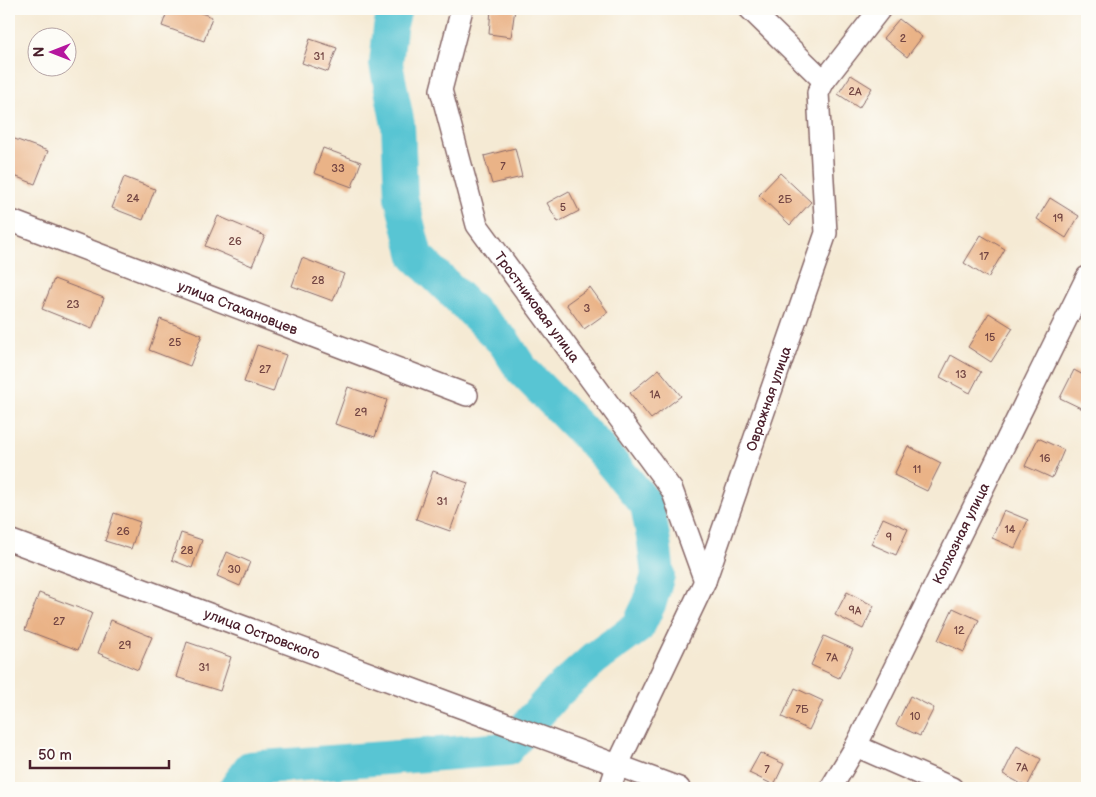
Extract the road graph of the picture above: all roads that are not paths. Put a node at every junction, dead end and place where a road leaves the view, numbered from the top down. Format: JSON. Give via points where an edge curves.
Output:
{"nodes":[{"id":1,"x":462,"y":9,"type":"edge"},
{"id":2,"x":750,"y":9,"type":"edge"},
{"id":3,"x":880,"y":9,"type":"edge"},
{"id":4,"x":824,"y":81,"type":"junction"},
{"id":5,"x":9,"y":220,"type":"edge"},
{"id":6,"x":1087,"y":277,"type":"edge"},
{"id":7,"x":467,"y":395,"type":"dead end"},
{"id":8,"x":9,"y":540,"type":"edge"},
{"id":9,"x":705,"y":581,"type":"junction"},
{"id":10,"x":856,"y":746,"type":"junction"},
{"id":11,"x":618,"y":764,"type":"junction"},
{"id":12,"x":610,"y":788,"type":"edge"},
{"id":13,"x":679,"y":788,"type":"edge"},
{"id":14,"x":831,"y":788,"type":"edge"},
{"id":15,"x":952,"y":788,"type":"edge"}],
"edges":[{"from":1,"to":9,"type":"street","name":"Тростниковая улица","via":[[441,90],[477,225],[672,490]]},
{"from":2,"to":4,"type":"street"},
{"from":3,"to":4,"type":"street","name":"Овражная улица"},
{"from":4,"to":9,"type":"street","name":"Овражная улица","via":[[818,93],[826,233]]},
{"from":5,"to":7,"type":"street","name":"улица Стахановцев"},
{"from":6,"to":10,"type":"street","name":"Колхозная улица"},
{"from":8,"to":11,"type":"street","name":"улица Островского"},
{"from":9,"to":11,"type":"street","name":"Овражная улица"},
{"from":10,"to":14,"type":"street","name":"Колхозная улица"},
{"from":10,"to":15,"type":"street"},
{"from":11,"to":12,"type":"street","name":"Овражная улица"},
{"from":11,"to":13,"type":"street"}]}
